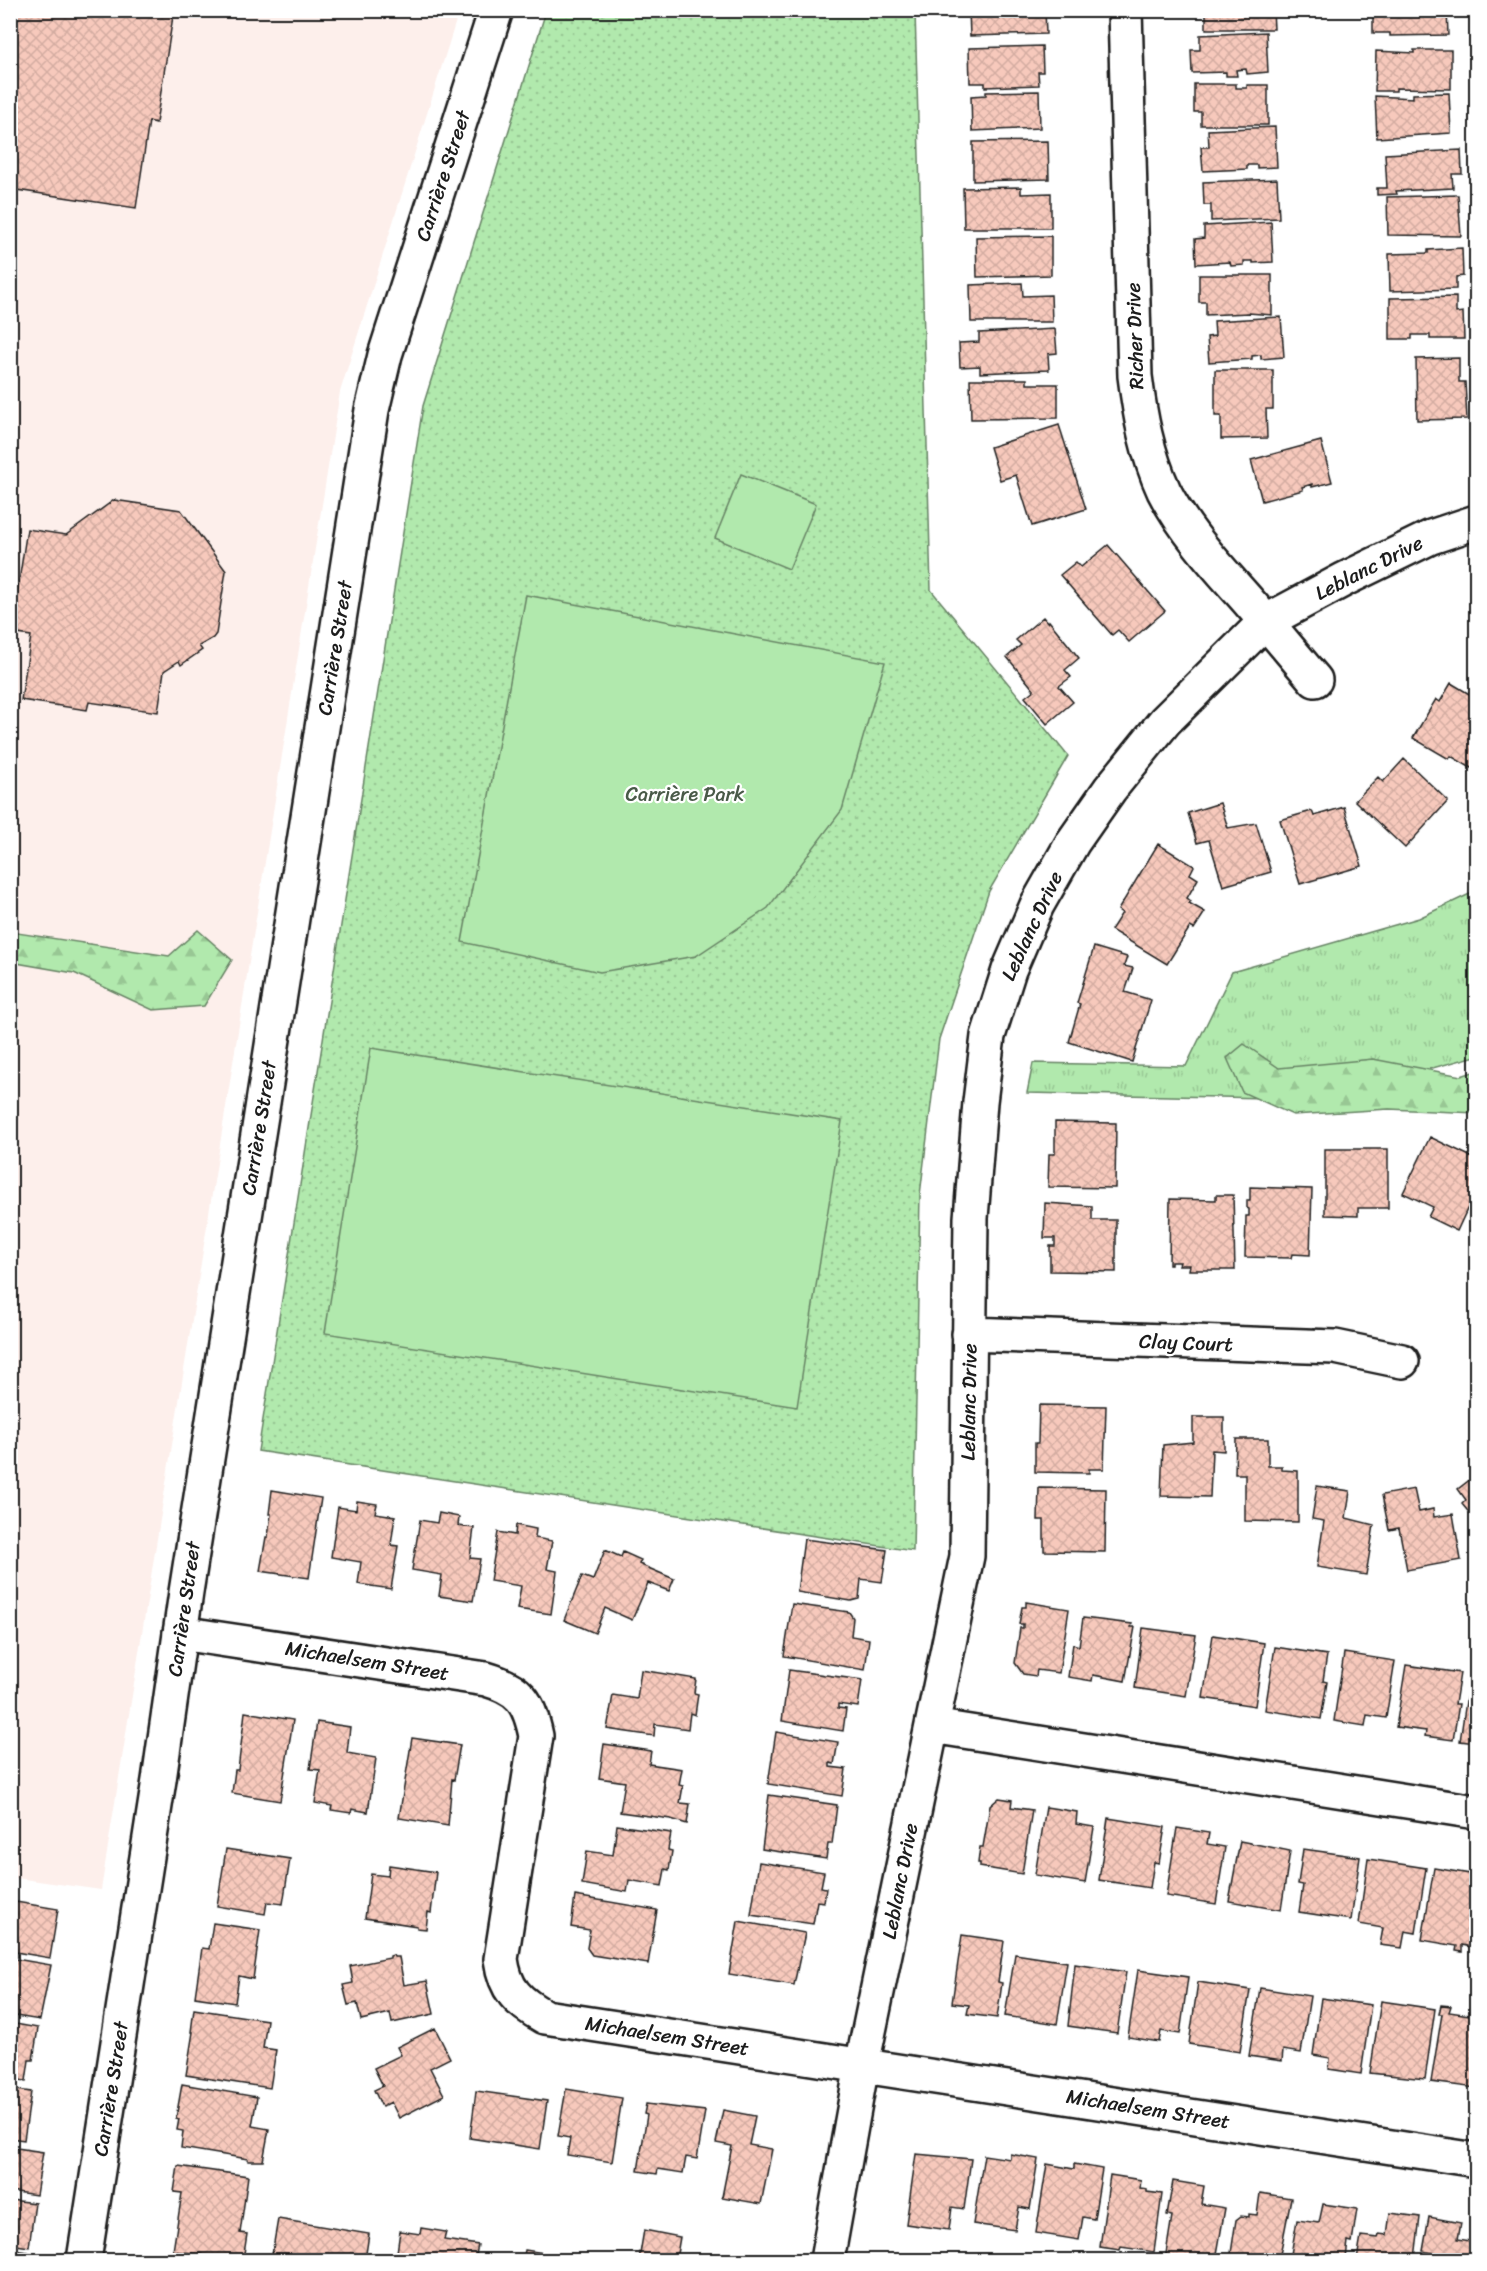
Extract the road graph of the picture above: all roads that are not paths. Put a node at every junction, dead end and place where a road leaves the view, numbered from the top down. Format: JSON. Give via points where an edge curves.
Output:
{"nodes":[{"id":1,"x":496,"y":10,"type":"edge"},
{"id":2,"x":1125,"y":10,"type":"edge"},
{"id":3,"x":1476,"y":522,"type":"edge"},
{"id":4,"x":1265,"y":622,"type":"junction"},
{"id":5,"x":1315,"y":680,"type":"dead end"},
{"id":6,"x":969,"y":1334,"type":"junction"},
{"id":7,"x":1402,"y":1361,"type":"dead end"},
{"id":8,"x":180,"y":1633,"type":"junction"},
{"id":9,"x":932,"y":1726,"type":"junction"},
{"id":10,"x":1476,"y":1812,"type":"edge"},
{"id":11,"x":862,"y":2065,"type":"junction"},
{"id":12,"x":1476,"y":2160,"type":"edge"},
{"id":13,"x":84,"y":2260,"type":"edge"},
{"id":14,"x":827,"y":2260,"type":"edge"}],
"edges":[{"from":1,"to":8,"type":"street","name":"Carrière Street","via":[[388,346],[372,410]]},
{"from":2,"to":4,"type":"street","name":"Richer Drive","via":[[1135,364],[1140,417],[1165,492],[1183,523]]},
{"from":3,"to":4,"type":"street","name":"Leblanc Drive","via":[[1431,537]]},
{"from":4,"to":5,"type":"street"},
{"from":4,"to":6,"type":"street","name":"Leblanc Drive","via":[[1165,721],[1110,789],[1073,842],[1037,905],[1008,970],[988,1036],[980,1102],[970,1218]]},
{"from":6,"to":7,"type":"street","name":"Clay Court","via":[[1335,1347]]},
{"from":6,"to":9,"type":"street","name":"Leblanc Drive","via":[[967,1556]]},
{"from":8,"to":11,"type":"street","name":"Michaelsem Street","via":[[486,1679],[506,1685],[521,1696],[532,1714],[536,1736],[501,1959],[504,1978],[528,2008],[545,2017]]},
{"from":8,"to":13,"type":"street","name":"Carrière Street"},
{"from":9,"to":10,"type":"street"},
{"from":9,"to":11,"type":"street","name":"Leblanc Drive"},
{"from":11,"to":12,"type":"street","name":"Michaelsem Street"},
{"from":11,"to":14,"type":"street","name":"Leblanc Drive"}]}
